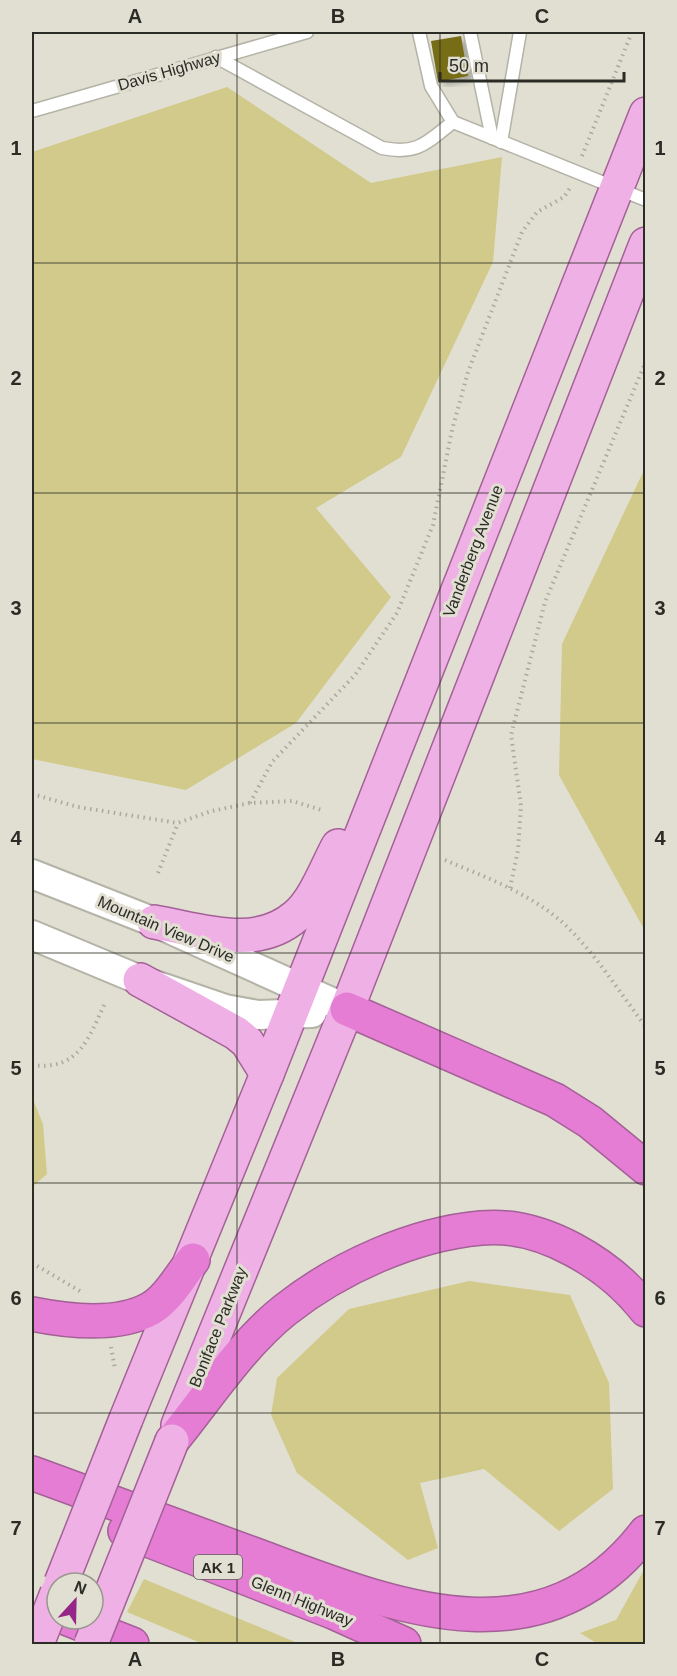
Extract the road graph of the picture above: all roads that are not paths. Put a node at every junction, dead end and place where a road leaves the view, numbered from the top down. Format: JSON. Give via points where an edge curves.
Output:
{"nodes":[{"id":1,"x":307,"y":32,"type":"edge"},
{"id":2,"x":419,"y":32,"type":"edge"},
{"id":3,"x":470,"y":32,"type":"edge"},
{"id":4,"x":520,"y":32,"type":"edge"},
{"id":5,"x":216,"y":57,"type":"junction"},
{"id":6,"x":32,"y":111,"type":"edge"},
{"id":7,"x":645,"y":114,"type":"edge"},
{"id":8,"x":453,"y":122,"type":"junction"},
{"id":9,"x":496,"y":140,"type":"junction"},
{"id":10,"x":615,"y":188,"type":"junction"},
{"id":11,"x":645,"y":200,"type":"edge"},
{"id":12,"x":645,"y":244,"type":"edge"},
{"id":13,"x":419,"y":690,"type":"junction"},
{"id":14,"x":32,"y":873,"type":"edge"},
{"id":15,"x":154,"y":922,"type":"junction"},
{"id":16,"x":32,"y":935,"type":"edge"},
{"id":17,"x":140,"y":980,"type":"junction"},
{"id":18,"x":295,"y":1001,"type":"junction"},
{"id":19,"x":347,"y":1009,"type":"junction"},
{"id":20,"x":267,"y":1074,"type":"junction"},
{"id":21,"x":645,"y":1168,"type":"edge"},
{"id":22,"x":192,"y":1260,"type":"junction"},
{"id":23,"x":645,"y":1311,"type":"edge"},
{"id":24,"x":32,"y":1314,"type":"edge"},
{"id":25,"x":172,"y":1441,"type":"junction"},
{"id":26,"x":32,"y":1473,"type":"edge"},
{"id":27,"x":32,"y":1494,"type":"edge"},
{"id":28,"x":645,"y":1532,"type":"edge"},
{"id":29,"x":66,"y":1571,"type":"edge"},
{"id":30,"x":45,"y":1622,"type":"edge"},
{"id":31,"x":99,"y":1631,"type":"edge"},
{"id":32,"x":36,"y":1644,"type":"edge"},
{"id":33,"x":91,"y":1644,"type":"edge"},
{"id":34,"x":132,"y":1644,"type":"edge"},
{"id":35,"x":404,"y":1644,"type":"edge"}],
"edges":[{"from":1,"to":5,"type":"lane","name":"Davis Highway"},
{"from":2,"to":8,"type":"lane","via":[[431,86]]},
{"from":3,"to":9,"type":"lane"},
{"from":4,"to":9,"type":"lane"},
{"from":5,"to":6,"type":"lane","name":"Davis Highway"},
{"from":5,"to":8,"type":"lane","via":[[382,148],[402,152],[420,147]]},
{"from":7,"to":10,"type":"main road","name":"Vanderberg Avenue"},
{"from":8,"to":9,"type":"lane"},
{"from":9,"to":10,"type":"lane"},
{"from":10,"to":11,"type":"lane"},
{"from":10,"to":13,"type":"main road","name":"Vanderberg Avenue"},
{"from":12,"to":19,"type":"main road"},
{"from":13,"to":15,"type":"main road","via":[[326,869],[296,916],[259,936]]},
{"from":13,"to":18,"type":"main road","name":"Vanderberg Avenue"},
{"from":14,"to":15,"type":"street","name":"Mountain View Drive"},
{"from":15,"to":18,"type":"street","name":"Mountain View Drive"},
{"from":16,"to":17,"type":"street"},
{"from":17,"to":18,"type":"street","via":[[225,1010],[258,1015]]},
{"from":17,"to":20,"type":"main road","via":[[236,1033],[247,1042]]},
{"from":18,"to":19,"type":"street"},
{"from":18,"to":20,"type":"main road"},
{"from":19,"to":21,"type":"highway","via":[[555,1100],[590,1122]]},
{"from":19,"to":25,"type":"main road","name":"Boniface Parkway"},
{"from":20,"to":22,"type":"main road"},
{"from":22,"to":24,"type":"highway","via":[[152,1308],[126,1317],[90,1320]]},
{"from":22,"to":29,"type":"main road","bridge":true},
{"from":23,"to":25,"type":"highway","via":[[617,1278],[597,1262],[527,1233],[482,1227],[404,1245],[340,1273],[283,1311],[246,1348]]},
{"from":25,"to":33,"type":"main road","name":"Boniface Parkway","bridge":true},
{"from":26,"to":28,"type":"highway","via":[[368,1596],[456,1615],[507,1614],[558,1602],[598,1580],[633,1549]]},
{"from":27,"to":35,"type":"highway","name":"Glenn Highway","number":"AK 1","via":[[333,1612]]},
{"from":30,"to":32,"type":"main road","bridge":true},
{"from":31,"to":34,"type":"highway"}]}
